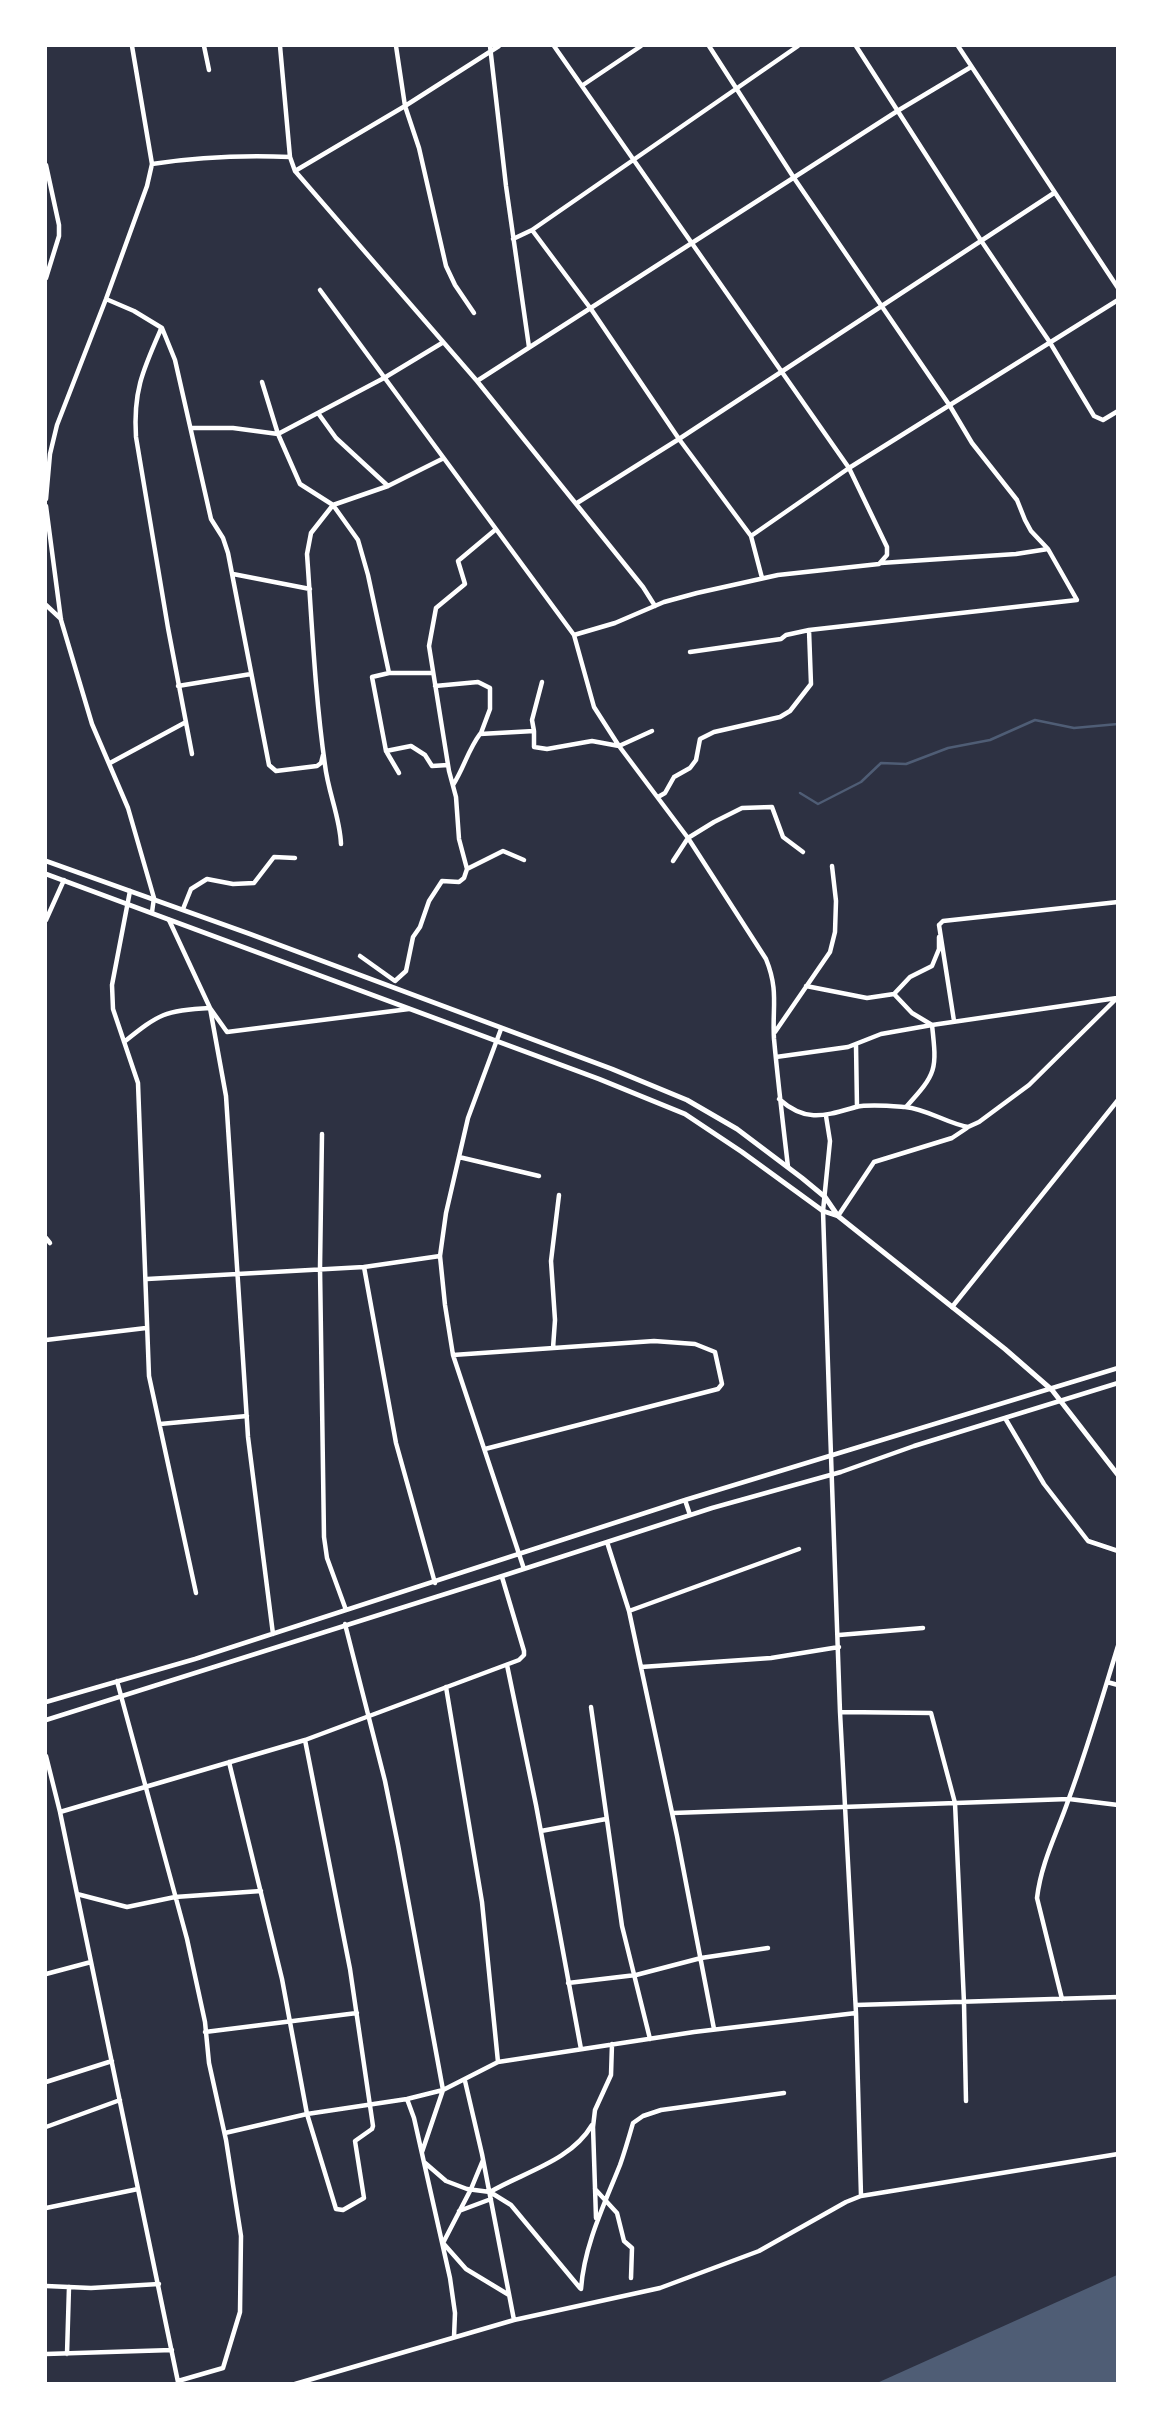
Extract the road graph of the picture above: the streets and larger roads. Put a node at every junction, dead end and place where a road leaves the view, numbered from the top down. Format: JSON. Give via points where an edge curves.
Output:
{"nodes":[{"id":1,"x":132,"y":46,"type":"edge"},
{"id":2,"x":204,"y":46,"type":"edge"},
{"id":3,"x":280,"y":46,"type":"edge"},
{"id":4,"x":396,"y":46,"type":"edge"},
{"id":5,"x":490,"y":46,"type":"edge"},
{"id":6,"x":499,"y":46,"type":"edge"},
{"id":7,"x":554,"y":46,"type":"edge"},
{"id":8,"x":641,"y":46,"type":"edge"},
{"id":9,"x":709,"y":46,"type":"edge"},
{"id":10,"x":798,"y":46,"type":"edge"},
{"id":11,"x":856,"y":46,"type":"edge"},
{"id":12,"x":957,"y":46,"type":"edge"},
{"id":13,"x":491,"y":52,"type":"junction"},
{"id":14,"x":971,"y":67,"type":"junction"},
{"id":15,"x":209,"y":70,"type":"dead end"},
{"id":16,"x":583,"y":85,"type":"junction"},
{"id":17,"x":738,"y":88,"type":"junction"},
{"id":18,"x":405,"y":106,"type":"junction"},
{"id":19,"x":899,"y":110,"type":"junction"},
{"id":20,"x":290,"y":157,"type":"junction"},
{"id":21,"x":634,"y":158,"type":"junction"},
{"id":22,"x":152,"y":164,"type":"junction"},
{"id":23,"x":46,"y":165,"type":"edge"},
{"id":24,"x":296,"y":171,"type":"junction"},
{"id":25,"x":794,"y":178,"type":"junction"},
{"id":26,"x":1054,"y":193,"type":"junction"},
{"id":27,"x":532,"y":230,"type":"junction"},
{"id":28,"x":46,"y":239,"type":"edge"},
{"id":29,"x":513,"y":239,"type":"junction"},
{"id":30,"x":980,"y":239,"type":"junction"},
{"id":31,"x":55,"y":242,"type":"junction"},
{"id":32,"x":693,"y":242,"type":"junction"},
{"id":33,"x":46,"y":278,"type":"edge"},
{"id":34,"x":1118,"y":288,"type":"edge"},
{"id":35,"x":320,"y":290,"type":"dead end"},
{"id":36,"x":106,"y":299,"type":"junction"},
{"id":37,"x":1118,"y":300,"type":"edge"},
{"id":38,"x":882,"y":306,"type":"junction"},
{"id":39,"x":591,"y":309,"type":"junction"},
{"id":40,"x":474,"y":313,"type":"dead end"},
{"id":41,"x":162,"y":328,"type":"junction"},
{"id":42,"x":1049,"y":341,"type":"junction"},
{"id":43,"x":442,"y":343,"type":"junction"},
{"id":44,"x":529,"y":347,"type":"junction"},
{"id":45,"x":782,"y":371,"type":"junction"},
{"id":46,"x":384,"y":378,"type":"junction"},
{"id":47,"x":477,"y":381,"type":"junction"},
{"id":48,"x":262,"y":382,"type":"dead end"},
{"id":49,"x":950,"y":406,"type":"junction"},
{"id":50,"x":1118,"y":411,"type":"edge"},
{"id":51,"x":318,"y":413,"type":"junction"},
{"id":52,"x":191,"y":428,"type":"junction"},
{"id":53,"x":278,"y":434,"type":"junction"},
{"id":54,"x":679,"y":439,"type":"junction"},
{"id":55,"x":442,"y":459,"type":"junction"},
{"id":56,"x":849,"y":468,"type":"junction"},
{"id":57,"x":388,"y":486,"type":"junction"},
{"id":58,"x":46,"y":499,"type":"edge"},
{"id":59,"x":577,"y":503,"type":"junction"},
{"id":60,"x":333,"y":505,"type":"junction"},
{"id":61,"x":46,"y":506,"type":"edge"},
{"id":62,"x":495,"y":530,"type":"junction"},
{"id":63,"x":751,"y":536,"type":"junction"},
{"id":64,"x":1048,"y":549,"type":"junction"},
{"id":65,"x":879,"y":564,"type":"junction"},
{"id":66,"x":233,"y":574,"type":"junction"},
{"id":67,"x":762,"y":578,"type":"junction"},
{"id":68,"x":310,"y":589,"type":"junction"},
{"id":69,"x":46,"y":605,"type":"edge"},
{"id":70,"x":655,"y":606,"type":"junction"},
{"id":71,"x":61,"y":620,"type":"junction"},
{"id":72,"x":809,"y":630,"type":"junction"},
{"id":73,"x":574,"y":635,"type":"junction"},
{"id":74,"x":690,"y":652,"type":"dead end"},
{"id":75,"x":389,"y":673,"type":"junction"},
{"id":76,"x":433,"y":673,"type":"junction"},
{"id":77,"x":251,"y":674,"type":"junction"},
{"id":78,"x":542,"y":682,"type":"dead end"},
{"id":79,"x":178,"y":686,"type":"junction"},
{"id":80,"x":435,"y":686,"type":"junction"},
{"id":81,"x":186,"y":722,"type":"junction"},
{"id":82,"x":534,"y":731,"type":"junction"},
{"id":83,"x":652,"y":731,"type":"dead end"},
{"id":84,"x":480,"y":734,"type":"junction"},
{"id":85,"x":619,"y":746,"type":"junction"},
{"id":86,"x":386,"y":751,"type":"junction"},
{"id":87,"x":192,"y":754,"type":"dead end"},
{"id":88,"x":323,"y":755,"type":"junction"},
{"id":89,"x":110,"y":763,"type":"junction"},
{"id":90,"x":448,"y":765,"type":"junction"},
{"id":91,"x":399,"y":773,"type":"dead end"},
{"id":92,"x":453,"y":785,"type":"junction"},
{"id":93,"x":658,"y":797,"type":"junction"},
{"id":94,"x":688,"y":838,"type":"junction"},
{"id":95,"x":341,"y":844,"type":"dead end"},
{"id":96,"x":803,"y":852,"type":"dead end"},
{"id":97,"x":295,"y":858,"type":"dead end"},
{"id":98,"x":524,"y":860,"type":"dead end"},
{"id":99,"x":46,"y":861,"type":"edge"},
{"id":100,"x":673,"y":861,"type":"dead end"},
{"id":101,"x":832,"y":866,"type":"dead end"},
{"id":102,"x":467,"y":869,"type":"junction"},
{"id":103,"x":46,"y":874,"type":"edge"},
{"id":104,"x":64,"y":880,"type":"junction"},
{"id":105,"x":130,"y":891,"type":"junction"},
{"id":106,"x":154,"y":898,"type":"junction"},
{"id":107,"x":1118,"y":902,"type":"edge"},
{"id":108,"x":128,"y":904,"type":"junction"},
{"id":109,"x":183,"y":909,"type":"junction"},
{"id":110,"x":152,"y":912,"type":"junction"},
{"id":111,"x":168,"y":918,"type":"junction"},
{"id":112,"x":46,"y":920,"type":"edge"},
{"id":113,"x":939,"y":925,"type":"junction"},
{"id":114,"x":360,"y":956,"type":"dead end"},
{"id":115,"x":806,"y":986,"type":"junction"},
{"id":116,"x":894,"y":994,"type":"junction"},
{"id":117,"x":1117,"y":998,"type":"edge"},
{"id":118,"x":210,"y":1008,"type":"junction"},
{"id":119,"x":409,"y":1009,"type":"junction"},
{"id":120,"x":954,"y":1021,"type":"junction"},
{"id":121,"x":932,"y":1025,"type":"junction"},
{"id":122,"x":501,"y":1029,"type":"junction"},
{"id":123,"x":774,"y":1033,"type":"junction"},
{"id":124,"x":124,"y":1042,"type":"junction"},
{"id":125,"x":496,"y":1042,"type":"junction"},
{"id":126,"x":856,"y":1045,"type":"junction"},
{"id":127,"x":776,"y":1057,"type":"junction"},
{"id":128,"x":779,"y":1099,"type":"junction"},
{"id":129,"x":1118,"y":1100,"type":"edge"},
{"id":130,"x":857,"y":1107,"type":"junction"},
{"id":131,"x":906,"y":1107,"type":"junction"},
{"id":132,"x":826,"y":1116,"type":"junction"},
{"id":133,"x":968,"y":1127,"type":"junction"},
{"id":134,"x":322,"y":1134,"type":"dead end"},
{"id":135,"x":459,"y":1157,"type":"junction"},
{"id":136,"x":788,"y":1167,"type":"junction"},
{"id":137,"x":539,"y":1176,"type":"dead end"},
{"id":138,"x":559,"y":1195,"type":"dead end"},
{"id":139,"x":825,"y":1197,"type":"junction"},
{"id":140,"x":823,"y":1211,"type":"junction"},
{"id":141,"x":838,"y":1216,"type":"junction"},
{"id":142,"x":440,"y":1256,"type":"junction"},
{"id":143,"x":363,"y":1267,"type":"junction"},
{"id":144,"x":320,"y":1268,"type":"junction"},
{"id":145,"x":239,"y":1273,"type":"junction"},
{"id":146,"x":147,"y":1279,"type":"junction"},
{"id":147,"x":952,"y":1307,"type":"junction"},
{"id":148,"x":146,"y":1328,"type":"junction"},
{"id":149,"x":46,"y":1340,"type":"edge"},
{"id":150,"x":553,"y":1348,"type":"junction"},
{"id":151,"x":453,"y":1355,"type":"junction"},
{"id":152,"x":1118,"y":1368,"type":"edge"},
{"id":153,"x":1118,"y":1383,"type":"edge"},
{"id":154,"x":1052,"y":1390,"type":"junction"},
{"id":155,"x":1060,"y":1401,"type":"junction"},
{"id":156,"x":247,"y":1416,"type":"junction"},
{"id":157,"x":1005,"y":1418,"type":"junction"},
{"id":158,"x":160,"y":1424,"type":"junction"},
{"id":159,"x":485,"y":1449,"type":"junction"},
{"id":160,"x":831,"y":1456,"type":"junction"},
{"id":161,"x":833,"y":1474,"type":"junction"},
{"id":162,"x":1118,"y":1475,"type":"edge"},
{"id":163,"x":685,"y":1500,"type":"junction"},
{"id":164,"x":690,"y":1515,"type":"junction"},
{"id":165,"x":607,"y":1542,"type":"junction"},
{"id":166,"x":799,"y":1549,"type":"dead end"},
{"id":167,"x":1118,"y":1551,"type":"edge"},
{"id":168,"x":520,"y":1554,"type":"junction"},
{"id":169,"x":524,"y":1569,"type":"junction"},
{"id":170,"x":502,"y":1576,"type":"junction"},
{"id":171,"x":435,"y":1583,"type":"junction"},
{"id":172,"x":196,"y":1593,"type":"dead end"},
{"id":173,"x":346,"y":1610,"type":"junction"},
{"id":174,"x":629,"y":1611,"type":"junction"},
{"id":175,"x":345,"y":1624,"type":"junction"},
{"id":176,"x":923,"y":1628,"type":"dead end"},
{"id":177,"x":273,"y":1634,"type":"junction"},
{"id":178,"x":839,"y":1635,"type":"junction"},
{"id":179,"x":1118,"y":1646,"type":"edge"},
{"id":180,"x":839,"y":1647,"type":"junction"},
{"id":181,"x":507,"y":1665,"type":"junction"},
{"id":182,"x":641,"y":1667,"type":"junction"},
{"id":183,"x":117,"y":1681,"type":"junction"},
{"id":184,"x":1107,"y":1682,"type":"junction"},
{"id":185,"x":1118,"y":1685,"type":"edge"},
{"id":186,"x":446,"y":1687,"type":"junction"},
{"id":187,"x":121,"y":1695,"type":"junction"},
{"id":188,"x":46,"y":1702,"type":"edge"},
{"id":189,"x":590,"y":1707,"type":"dead end"},
{"id":190,"x":840,"y":1712,"type":"junction"},
{"id":191,"x":368,"y":1717,"type":"junction"},
{"id":192,"x":46,"y":1720,"type":"edge"},
{"id":193,"x":305,"y":1740,"type":"junction"},
{"id":194,"x":46,"y":1756,"type":"edge"},
{"id":195,"x":229,"y":1762,"type":"junction"},
{"id":196,"x":144,"y":1787,"type":"junction"},
{"id":197,"x":1069,"y":1798,"type":"junction"},
{"id":198,"x":955,"y":1803,"type":"junction"},
{"id":199,"x":845,"y":1805,"type":"junction"},
{"id":200,"x":1118,"y":1805,"type":"edge"},
{"id":201,"x":60,"y":1812,"type":"junction"},
{"id":202,"x":673,"y":1813,"type":"junction"},
{"id":203,"x":606,"y":1819,"type":"junction"},
{"id":204,"x":541,"y":1831,"type":"junction"},
{"id":205,"x":261,"y":1891,"type":"junction"},
{"id":206,"x":77,"y":1894,"type":"junction"},
{"id":207,"x":175,"y":1896,"type":"junction"},
{"id":208,"x":768,"y":1948,"type":"dead end"},
{"id":209,"x":701,"y":1958,"type":"junction"},
{"id":210,"x":91,"y":1962,"type":"junction"},
{"id":211,"x":46,"y":1974,"type":"edge"},
{"id":212,"x":636,"y":1975,"type":"junction"},
{"id":213,"x":568,"y":1983,"type":"junction"},
{"id":214,"x":1118,"y":1997,"type":"edge"},
{"id":215,"x":1062,"y":1999,"type":"junction"},
{"id":216,"x":964,"y":2003,"type":"junction"},
{"id":217,"x":856,"y":2005,"type":"junction"},
{"id":218,"x":357,"y":2013,"type":"junction"},
{"id":219,"x":856,"y":2013,"type":"junction"},
{"id":220,"x":291,"y":2020,"type":"junction"},
{"id":221,"x":714,"y":2029,"type":"junction"},
{"id":222,"x":205,"y":2032,"type":"junction"},
{"id":223,"x":650,"y":2039,"type":"junction"},
{"id":224,"x":612,"y":2044,"type":"junction"},
{"id":225,"x":580,"y":2049,"type":"junction"},
{"id":226,"x":112,"y":2061,"type":"junction"},
{"id":227,"x":498,"y":2063,"type":"junction"},
{"id":228,"x":466,"y":2081,"type":"junction"},
{"id":229,"x":46,"y":2082,"type":"edge"},
{"id":230,"x":443,"y":2090,"type":"junction"},
{"id":231,"x":784,"y":2093,"type":"dead end"},
{"id":232,"x":407,"y":2099,"type":"junction"},
{"id":233,"x":120,"y":2100,"type":"junction"},
{"id":234,"x":966,"y":2101,"type":"dead end"},
{"id":235,"x":370,"y":2105,"type":"junction"},
{"id":236,"x":307,"y":2114,"type":"junction"},
{"id":237,"x":593,"y":2122,"type":"junction"},
{"id":238,"x":46,"y":2127,"type":"edge"},
{"id":239,"x":225,"y":2133,"type":"junction"},
{"id":240,"x":422,"y":2152,"type":"junction"},
{"id":241,"x":1118,"y":2154,"type":"edge"},
{"id":242,"x":483,"y":2159,"type":"junction"},
{"id":243,"x":424,"y":2162,"type":"junction"},
{"id":244,"x":595,"y":2188,"type":"junction"},
{"id":245,"x":138,"y":2189,"type":"junction"},
{"id":246,"x":471,"y":2189,"type":"junction"},
{"id":247,"x":490,"y":2192,"type":"junction"},
{"id":248,"x":861,"y":2196,"type":"junction"},
{"id":249,"x":606,"y":2198,"type":"junction"},
{"id":250,"x":491,"y":2199,"type":"junction"},
{"id":251,"x":46,"y":2208,"type":"edge"},
{"id":252,"x":459,"y":2211,"type":"junction"},
{"id":253,"x":596,"y":2221,"type":"junction"},
{"id":254,"x":443,"y":2243,"type":"junction"},
{"id":255,"x":631,"y":2278,"type":"dead end"},
{"id":256,"x":159,"y":2284,"type":"junction"},
{"id":257,"x":46,"y":2286,"type":"edge"},
{"id":258,"x":69,"y":2287,"type":"junction"},
{"id":259,"x":510,"y":2295,"type":"junction"},
{"id":260,"x":514,"y":2320,"type":"junction"},
{"id":261,"x":454,"y":2337,"type":"junction"},
{"id":262,"x":172,"y":2350,"type":"junction"},
{"id":263,"x":46,"y":2354,"type":"edge"},
{"id":264,"x":67,"y":2354,"type":"junction"},
{"id":265,"x":178,"y":2382,"type":"edge"},
{"id":266,"x":295,"y":2384,"type":"edge"}],
"edges":[{"from":1,"to":22,"type":"street"},
{"from":2,"to":15,"type":"street"},
{"from":3,"to":20,"type":"street"},
{"from":4,"to":18,"type":"street"},
{"from":5,"to":13,"type":"street"},
{"from":6,"to":13,"type":"street"},
{"from":7,"to":16,"type":"street"},
{"from":8,"to":16,"type":"street"},
{"from":9,"to":17,"type":"street"},
{"from":10,"to":17,"type":"street"},
{"from":11,"to":19,"type":"street"},
{"from":12,"to":14,"type":"street"},
{"from":13,"to":18,"type":"street"},
{"from":13,"to":29,"type":"street"},
{"from":14,"to":19,"type":"street"},
{"from":14,"to":26,"type":"street"},
{"from":16,"to":21,"type":"street"},
{"from":17,"to":21,"type":"street"},
{"from":17,"to":25,"type":"street"},
{"from":18,"to":24,"type":"street"},
{"from":18,"to":40,"type":"street","via":[[446,266]]},
{"from":19,"to":25,"type":"street"},
{"from":19,"to":30,"type":"street"},
{"from":20,"to":22,"type":"street","via":[[219,157]]},
{"from":20,"to":24,"type":"street"},
{"from":21,"to":27,"type":"street"},
{"from":21,"to":32,"type":"street"},
{"from":22,"to":36,"type":"street"},
{"from":23,"to":31,"type":"street","via":[[59,225]]},
{"from":24,"to":43,"type":"street"},
{"from":25,"to":32,"type":"street"},
{"from":25,"to":38,"type":"street"},
{"from":26,"to":30,"type":"street"},
{"from":26,"to":34,"type":"street"},
{"from":27,"to":29,"type":"street"},
{"from":27,"to":39,"type":"street"},
{"from":28,"to":31,"type":"street"},
{"from":29,"to":44,"type":"street"},
{"from":30,"to":38,"type":"street"},
{"from":30,"to":42,"type":"street"},
{"from":31,"to":33,"type":"street"},
{"from":32,"to":39,"type":"street"},
{"from":32,"to":45,"type":"street"},
{"from":35,"to":46,"type":"street"},
{"from":36,"to":41,"type":"street"},
{"from":36,"to":58,"type":"street","via":[[57,425]]},
{"from":37,"to":42,"type":"street"},
{"from":38,"to":45,"type":"street"},
{"from":38,"to":49,"type":"street"},
{"from":39,"to":44,"type":"street"},
{"from":39,"to":54,"type":"street"},
{"from":41,"to":52,"type":"street","via":[[175,360]]},
{"from":41,"to":79,"type":"street","via":[[140,377],[135,413],[142,482]]},
{"from":42,"to":49,"type":"street"},
{"from":42,"to":50,"type":"street","via":[[1094,416],[1103,420]]},
{"from":43,"to":46,"type":"street"},
{"from":43,"to":47,"type":"street"},
{"from":44,"to":47,"type":"street"},
{"from":45,"to":54,"type":"street"},
{"from":45,"to":56,"type":"street"},
{"from":46,"to":51,"type":"street"},
{"from":46,"to":55,"type":"street"},
{"from":47,"to":59,"type":"street"},
{"from":48,"to":53,"type":"street"},
{"from":49,"to":56,"type":"street"},
{"from":49,"to":64,"type":"street","via":[[972,443],[1017,500],[1031,531]]},
{"from":51,"to":53,"type":"street"},
{"from":51,"to":57,"type":"street","via":[[336,438]]},
{"from":52,"to":53,"type":"street"},
{"from":52,"to":66,"type":"street","via":[[211,519],[223,538]]},
{"from":53,"to":60,"type":"street","via":[[300,484]]},
{"from":54,"to":59,"type":"street"},
{"from":54,"to":63,"type":"street"},
{"from":55,"to":57,"type":"street"},
{"from":55,"to":62,"type":"street"},
{"from":56,"to":63,"type":"street"},
{"from":56,"to":65,"type":"street","via":[[887,547]]},
{"from":57,"to":60,"type":"street"},
{"from":59,"to":70,"type":"street"},
{"from":60,"to":68,"type":"street","via":[[311,533],[307,554]]},
{"from":60,"to":75,"type":"street","via":[[358,540]]},
{"from":61,"to":71,"type":"street"},
{"from":62,"to":73,"type":"street"},
{"from":62,"to":76,"type":"street","via":[[458,561],[465,584],[436,608],[429,646]]},
{"from":63,"to":67,"type":"street"},
{"from":64,"to":65,"type":"street"},
{"from":64,"to":72,"type":"street","via":[[1077,600]]},
{"from":65,"to":67,"type":"street"},
{"from":66,"to":68,"type":"street"},
{"from":66,"to":77,"type":"street"},
{"from":67,"to":70,"type":"street"},
{"from":68,"to":88,"type":"street"},
{"from":69,"to":71,"type":"street"},
{"from":70,"to":73,"type":"street"},
{"from":71,"to":89,"type":"street","via":[[92,724]]},
{"from":72,"to":74,"type":"street","via":[[781,639]]},
{"from":72,"to":93,"type":"street","via":[[811,684],[790,711],[699,739],[696,760]]},
{"from":73,"to":85,"type":"street","via":[[594,707]]},
{"from":75,"to":76,"type":"street"},
{"from":75,"to":86,"type":"street","via":[[372,677]]},
{"from":76,"to":80,"type":"street"},
{"from":77,"to":79,"type":"street"},
{"from":77,"to":88,"type":"street","via":[[271,768],[317,766]]},
{"from":78,"to":82,"type":"street","via":[[532,720]]},
{"from":79,"to":81,"type":"street"},
{"from":80,"to":84,"type":"street","via":[[478,682],[490,688],[490,709]]},
{"from":80,"to":90,"type":"street"},
{"from":81,"to":87,"type":"street"},
{"from":81,"to":89,"type":"street"},
{"from":82,"to":84,"type":"street"},
{"from":82,"to":85,"type":"street","via":[[534,747],[592,741]]},
{"from":83,"to":85,"type":"street"},
{"from":84,"to":92,"type":"street"},
{"from":85,"to":93,"type":"street"},
{"from":86,"to":90,"type":"street","via":[[411,746],[432,766]]},
{"from":86,"to":91,"type":"street"},
{"from":88,"to":95,"type":"street","via":[[341,826]]},
{"from":89,"to":106,"type":"street"},
{"from":90,"to":92,"type":"street"},
{"from":92,"to":102,"type":"street"},
{"from":93,"to":94,"type":"street"},
{"from":94,"to":96,"type":"street","via":[[743,808],[772,807],[783,837]]},
{"from":94,"to":100,"type":"street"},
{"from":94,"to":123,"type":"street","via":[[766,959],[776,1002]]},
{"from":97,"to":109,"type":"street","via":[[274,857],[254,883],[207,879],[191,889]]},
{"from":98,"to":102,"type":"street","via":[[503,851]]},
{"from":99,"to":105,"type":"street"},
{"from":101,"to":115,"type":"street","via":[[834,942]]},
{"from":102,"to":114,"type":"street","via":[[459,882],[442,881],[429,901],[413,937],[406,971],[395,981]]},
{"from":103,"to":104,"type":"street"},
{"from":104,"to":108,"type":"street"},
{"from":104,"to":112,"type":"street"},
{"from":105,"to":106,"type":"street"},
{"from":105,"to":108,"type":"street"},
{"from":106,"to":109,"type":"street"},
{"from":106,"to":110,"type":"street"},
{"from":107,"to":113,"type":"street"},
{"from":108,"to":110,"type":"street"},
{"from":108,"to":124,"type":"street","via":[[112,985],[113,1009]]},
{"from":109,"to":122,"type":"street"},
{"from":110,"to":111,"type":"street"},
{"from":111,"to":118,"type":"street"},
{"from":111,"to":119,"type":"street"},
{"from":113,"to":116,"type":"street","via":[[939,949],[932,966],[910,977]]},
{"from":113,"to":120,"type":"street"},
{"from":115,"to":116,"type":"street","via":[[867,998]]},
{"from":115,"to":123,"type":"street"},
{"from":116,"to":121,"type":"street"},
{"from":117,"to":120,"type":"street"},
{"from":117,"to":133,"type":"street","via":[[1029,1085]]},
{"from":118,"to":119,"type":"street","via":[[227,1032]]},
{"from":118,"to":124,"type":"street","via":[[178,1009],[155,1017]]},
{"from":118,"to":145,"type":"street","via":[[226,1096]]},
{"from":119,"to":125,"type":"street"},
{"from":120,"to":121,"type":"street"},
{"from":121,"to":126,"type":"street","via":[[881,1034]]},
{"from":121,"to":131,"type":"street","via":[[934,1070]]},
{"from":122,"to":125,"type":"street"},
{"from":122,"to":136,"type":"street","via":[[687,1100]]},
{"from":123,"to":127,"type":"street"},
{"from":124,"to":146,"type":"street","via":[[138,1083]]},
{"from":125,"to":135,"type":"street"},
{"from":125,"to":140,"type":"street","via":[[685,1114]]},
{"from":126,"to":127,"type":"street"},
{"from":126,"to":130,"type":"street"},
{"from":127,"to":128,"type":"street"},
{"from":128,"to":132,"type":"street","via":[[791,1110]]},
{"from":128,"to":136,"type":"street"},
{"from":129,"to":147,"type":"street"},
{"from":130,"to":131,"type":"street"},
{"from":130,"to":132,"type":"street"},
{"from":131,"to":133,"type":"street"},
{"from":132,"to":139,"type":"street","via":[[830,1141]]},
{"from":133,"to":141,"type":"street","via":[[952,1138],[874,1162]]},
{"from":134,"to":144,"type":"street"},
{"from":135,"to":137,"type":"street"},
{"from":135,"to":142,"type":"street"},
{"from":136,"to":139,"type":"street"},
{"from":138,"to":150,"type":"street","via":[[551,1261]]},
{"from":139,"to":140,"type":"street"},
{"from":139,"to":141,"type":"street"},
{"from":140,"to":141,"type":"street"},
{"from":140,"to":160,"type":"street"},
{"from":141,"to":147,"type":"street"},
{"from":142,"to":143,"type":"street"},
{"from":142,"to":151,"type":"street"},
{"from":143,"to":144,"type":"street"},
{"from":143,"to":171,"type":"street","via":[[396,1443]]},
{"from":144,"to":145,"type":"street"},
{"from":144,"to":173,"type":"street","via":[[324,1537]]},
{"from":145,"to":146,"type":"street"},
{"from":145,"to":156,"type":"street"},
{"from":146,"to":148,"type":"street"},
{"from":147,"to":154,"type":"street"},
{"from":148,"to":149,"type":"street"},
{"from":148,"to":158,"type":"street","via":[[149,1376]]},
{"from":150,"to":151,"type":"street"},
{"from":150,"to":159,"type":"street","via":[[654,1341],[695,1344],[715,1352],[722,1384],[713,1391]]},
{"from":151,"to":159,"type":"street"},
{"from":152,"to":154,"type":"street"},
{"from":153,"to":155,"type":"street"},
{"from":154,"to":155,"type":"street"},
{"from":154,"to":160,"type":"street"},
{"from":155,"to":157,"type":"street"},
{"from":155,"to":162,"type":"street"},
{"from":156,"to":158,"type":"street"},
{"from":156,"to":177,"type":"street"},
{"from":157,"to":161,"type":"street"},
{"from":157,"to":167,"type":"street","via":[[1044,1484],[1081,1533],[1088,1541]]},
{"from":158,"to":172,"type":"street"},
{"from":159,"to":168,"type":"street"},
{"from":160,"to":161,"type":"street"},
{"from":160,"to":163,"type":"street"},
{"from":161,"to":164,"type":"street"},
{"from":161,"to":178,"type":"street"},
{"from":163,"to":164,"type":"street"},
{"from":163,"to":168,"type":"street"},
{"from":164,"to":165,"type":"street"},
{"from":165,"to":169,"type":"street"},
{"from":165,"to":174,"type":"street"},
{"from":166,"to":174,"type":"street"},
{"from":168,"to":169,"type":"street"},
{"from":168,"to":171,"type":"street"},
{"from":169,"to":170,"type":"street"},
{"from":170,"to":175,"type":"street"},
{"from":170,"to":181,"type":"street","via":[[524,1651]]},
{"from":171,"to":173,"type":"street"},
{"from":173,"to":177,"type":"street"},
{"from":174,"to":182,"type":"street"},
{"from":175,"to":187,"type":"street"},
{"from":175,"to":191,"type":"street"},
{"from":176,"to":178,"type":"street"},
{"from":177,"to":183,"type":"street"},
{"from":178,"to":180,"type":"street"},
{"from":179,"to":184,"type":"street"},
{"from":180,"to":182,"type":"street","via":[[771,1658]]},
{"from":180,"to":190,"type":"street"},
{"from":181,"to":186,"type":"street"},
{"from":181,"to":204,"type":"street"},
{"from":182,"to":202,"type":"street"},
{"from":183,"to":187,"type":"street"},
{"from":183,"to":188,"type":"street"},
{"from":184,"to":185,"type":"street"},
{"from":184,"to":197,"type":"street"},
{"from":186,"to":191,"type":"street"},
{"from":186,"to":227,"type":"street","via":[[482,1902]]},
{"from":187,"to":192,"type":"street"},
{"from":187,"to":196,"type":"street"},
{"from":189,"to":203,"type":"street"},
{"from":190,"to":198,"type":"street","via":[[931,1713]]},
{"from":190,"to":199,"type":"street"},
{"from":191,"to":193,"type":"street"},
{"from":191,"to":230,"type":"street","via":[[398,1844]]},
{"from":193,"to":195,"type":"street"},
{"from":193,"to":218,"type":"street"},
{"from":194,"to":201,"type":"street"},
{"from":195,"to":196,"type":"street"},
{"from":195,"to":205,"type":"street"},
{"from":196,"to":201,"type":"street"},
{"from":196,"to":207,"type":"street"},
{"from":197,"to":198,"type":"street"},
{"from":197,"to":200,"type":"street"},
{"from":197,"to":215,"type":"street","via":[[1047,1855],[1037,1898]]},
{"from":198,"to":199,"type":"street"},
{"from":198,"to":216,"type":"street"},
{"from":199,"to":202,"type":"street"},
{"from":199,"to":217,"type":"street"},
{"from":201,"to":206,"type":"street"},
{"from":202,"to":209,"type":"street"},
{"from":203,"to":204,"type":"street"},
{"from":203,"to":212,"type":"street","via":[[622,1926]]},
{"from":204,"to":213,"type":"street"},
{"from":205,"to":207,"type":"street"},
{"from":205,"to":220,"type":"street"},
{"from":206,"to":207,"type":"street","via":[[127,1907]]},
{"from":206,"to":210,"type":"street"},
{"from":207,"to":222,"type":"street"},
{"from":208,"to":209,"type":"street"},
{"from":209,"to":212,"type":"street"},
{"from":209,"to":221,"type":"street"},
{"from":210,"to":211,"type":"street"},
{"from":210,"to":226,"type":"street"},
{"from":212,"to":213,"type":"street"},
{"from":212,"to":223,"type":"street"},
{"from":213,"to":225,"type":"street"},
{"from":214,"to":215,"type":"street"},
{"from":215,"to":216,"type":"street"},
{"from":216,"to":217,"type":"street"},
{"from":216,"to":234,"type":"street"},
{"from":217,"to":219,"type":"street"},
{"from":218,"to":220,"type":"street"},
{"from":218,"to":235,"type":"street"},
{"from":219,"to":221,"type":"street"},
{"from":219,"to":248,"type":"street"},
{"from":220,"to":222,"type":"street"},
{"from":220,"to":236,"type":"street"},
{"from":221,"to":223,"type":"street"},
{"from":222,"to":239,"type":"street"},
{"from":223,"to":224,"type":"street"},
{"from":224,"to":225,"type":"street"},
{"from":224,"to":237,"type":"street","via":[[611,2075]]},
{"from":225,"to":227,"type":"street"},
{"from":226,"to":229,"type":"street"},
{"from":226,"to":233,"type":"street"},
{"from":227,"to":228,"type":"street"},
{"from":228,"to":230,"type":"street"},
{"from":228,"to":242,"type":"street"},
{"from":230,"to":232,"type":"street"},
{"from":230,"to":240,"type":"street"},
{"from":231,"to":249,"type":"street","via":[[643,2116],[633,2123]]},
{"from":232,"to":235,"type":"street"},
{"from":232,"to":240,"type":"street"},
{"from":233,"to":238,"type":"street"},
{"from":233,"to":245,"type":"street"},
{"from":235,"to":236,"type":"street"},
{"from":235,"to":236,"type":"street","via":[[372,2129],[355,2141],[365,2195],[343,2210],[336,2209]]},
{"from":236,"to":239,"type":"street"},
{"from":237,"to":244,"type":"street"},
{"from":237,"to":247,"type":"street","via":[[586,2136],[547,2165]]},
{"from":239,"to":265,"type":"street","via":[[241,2235],[240,2312],[223,2368]]},
{"from":240,"to":243,"type":"street"},
{"from":241,"to":248,"type":"street"},
{"from":242,"to":246,"type":"street"},
{"from":242,"to":247,"type":"street"},
{"from":243,"to":246,"type":"street","via":[[446,2181]]},
{"from":243,"to":254,"type":"street"},
{"from":244,"to":249,"type":"street"},
{"from":244,"to":253,"type":"street"},
{"from":245,"to":251,"type":"street"},
{"from":245,"to":256,"type":"street"},
{"from":246,"to":247,"type":"street"},
{"from":246,"to":252,"type":"street"},
{"from":247,"to":250,"type":"street"},
{"from":247,"to":253,"type":"street","via":[[511,2205],[581,2289]]},
{"from":248,"to":260,"type":"street","via":[[760,2251],[660,2288]]},
{"from":249,"to":253,"type":"street"},
{"from":249,"to":255,"type":"street","via":[[617,2213],[624,2241],[632,2248]]},
{"from":250,"to":252,"type":"street"},
{"from":250,"to":259,"type":"street"},
{"from":252,"to":254,"type":"street"},
{"from":254,"to":259,"type":"street","via":[[466,2269]]},
{"from":254,"to":261,"type":"street","via":[[453,2297]]},
{"from":256,"to":258,"type":"street"},
{"from":256,"to":262,"type":"street"},
{"from":257,"to":258,"type":"street"},
{"from":258,"to":264,"type":"street"},
{"from":259,"to":260,"type":"street"},
{"from":260,"to":261,"type":"street"},
{"from":261,"to":266,"type":"street"},
{"from":262,"to":264,"type":"street"},
{"from":262,"to":265,"type":"street"},
{"from":263,"to":264,"type":"street"}]}
